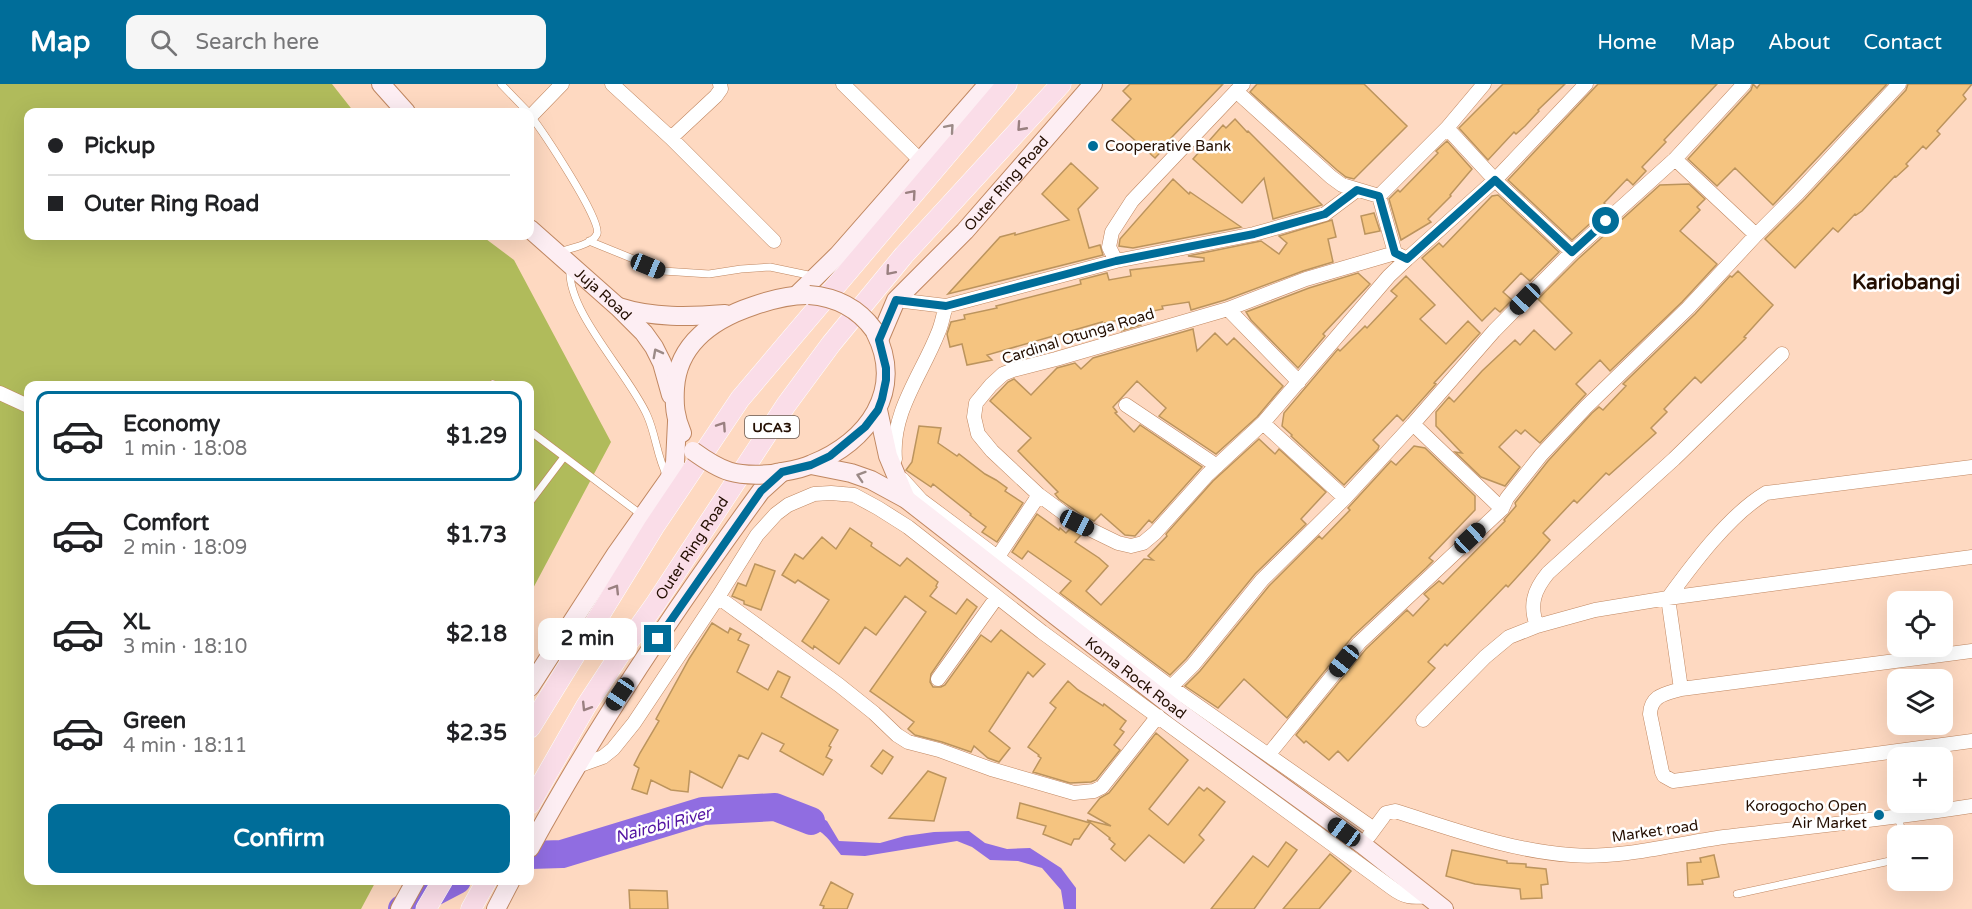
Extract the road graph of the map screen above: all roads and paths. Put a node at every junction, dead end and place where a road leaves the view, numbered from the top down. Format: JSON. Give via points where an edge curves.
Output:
{"nodes":[{"id":1,"x":381,"y":84,"type":"edge"},
{"id":2,"x":501,"y":84,"type":"edge"},
{"id":3,"x":562,"y":84,"type":"edge"},
{"id":4,"x":612,"y":84,"type":"edge"},
{"id":5,"x":720,"y":84,"type":"edge"},
{"id":6,"x":843,"y":84,"type":"edge"},
{"id":7,"x":1007,"y":84,"type":"edge"},
{"id":8,"x":1061,"y":84,"type":"edge"},
{"id":9,"x":1093,"y":84,"type":"edge"},
{"id":10,"x":1484,"y":84,"type":"edge"},
{"id":11,"x":1586,"y":84,"type":"edge"},
{"id":12,"x":1744,"y":84,"type":"edge"},
{"id":13,"x":1899,"y":84,"type":"edge"},
{"id":14,"x":983,"y":86,"type":"edge"},
{"id":15,"x":1239,"y":88,"type":"edge"},
{"id":16,"x":402,"y":108,"type":"edge"},
{"id":17,"x":523,"y":108,"type":"edge"},
{"id":18,"x":534,"y":110,"type":"edge"},
{"id":19,"x":534,"y":123,"type":"edge"},
{"id":20,"x":1447,"y":128,"type":"junction"},
{"id":21,"x":670,"y":138,"type":"junction"},
{"id":22,"x":1674,"y":159,"type":"junction"},
{"id":23,"x":921,"y":160,"type":"junction"},
{"id":24,"x":1495,"y":180,"type":"junction"},
{"id":25,"x":1357,"y":190,"type":"junction"},
{"id":26,"x":1379,"y":196,"type":"junction"},
{"id":27,"x":534,"y":232,"type":"edge"},
{"id":28,"x":1756,"y":235,"type":"junction"},
{"id":29,"x":589,"y":241,"type":"junction"},
{"id":30,"x":774,"y":241,"type":"dead end"},
{"id":31,"x":1572,"y":252,"type":"junction"},
{"id":32,"x":1401,"y":256,"type":"junction"},
{"id":33,"x":564,"y":258,"type":"junction"},
{"id":34,"x":1116,"y":261,"type":"junction"},
{"id":35,"x":816,"y":276,"type":"junction"},
{"id":36,"x":803,"y":295,"type":"junction"},
{"id":37,"x":896,"y":300,"type":"junction"},
{"id":38,"x":946,"y":306,"type":"junction"},
{"id":39,"x":618,"y":307,"type":"junction"},
{"id":40,"x":1228,"y":309,"type":"junction"},
{"id":41,"x":730,"y":314,"type":"junction"},
{"id":42,"x":877,"y":335,"type":"junction"},
{"id":43,"x":1782,"y":354,"type":"dead end"},
{"id":44,"x":1299,"y":382,"type":"junction"},
{"id":45,"x":0,"y":393,"type":"edge"},
{"id":46,"x":24,"y":404,"type":"edge"},
{"id":47,"x":1126,"y":405,"type":"dead end"},
{"id":48,"x":878,"y":410,"type":"junction"},
{"id":49,"x":675,"y":415,"type":"junction"},
{"id":50,"x":1263,"y":423,"type":"junction"},
{"id":51,"x":1413,"y":424,"type":"junction"},
{"id":52,"x":534,"y":434,"type":"edge"},
{"id":53,"x":564,"y":457,"type":"junction"},
{"id":54,"x":811,"y":465,"type":"junction"},
{"id":55,"x":1217,"y":466,"type":"junction"},
{"id":56,"x":1972,"y":467,"type":"edge"},
{"id":57,"x":777,"y":473,"type":"junction"},
{"id":58,"x":669,"y":480,"type":"junction"},
{"id":59,"x":1039,"y":495,"type":"junction"},
{"id":60,"x":534,"y":497,"type":"edge"},
{"id":61,"x":1345,"y":498,"type":"junction"},
{"id":62,"x":906,"y":499,"type":"junction"},
{"id":63,"x":1502,"y":509,"type":"junction"},
{"id":64,"x":643,"y":516,"type":"junction"},
{"id":65,"x":1972,"y":557,"type":"edge"},
{"id":66,"x":997,"y":558,"type":"junction"},
{"id":67,"x":718,"y":597,"type":"junction"},
{"id":68,"x":997,"y":597,"type":"junction"},
{"id":69,"x":1668,"y":598,"type":"junction"},
{"id":70,"x":1537,"y":626,"type":"junction"},
{"id":71,"x":1972,"y":651,"type":"edge"},
{"id":72,"x":938,"y":679,"type":"dead end"},
{"id":73,"x":534,"y":681,"type":"edge"},
{"id":74,"x":1172,"y":687,"type":"junction"},
{"id":75,"x":1681,"y":689,"type":"junction"},
{"id":76,"x":1158,"y":716,"type":"junction"},
{"id":77,"x":1423,"y":720,"type":"dead end"},
{"id":78,"x":534,"y":722,"type":"edge"},
{"id":79,"x":1972,"y":741,"type":"edge"},
{"id":80,"x":1269,"y":754,"type":"junction"},
{"id":81,"x":575,"y":768,"type":"junction"},
{"id":82,"x":534,"y":797,"type":"edge"},
{"id":83,"x":1972,"y":806,"type":"edge"},
{"id":84,"x":1898,"y":816,"type":"junction"},
{"id":85,"x":1900,"y":825,"type":"edge"},
{"id":86,"x":1374,"y":829,"type":"junction"},
{"id":87,"x":534,"y":840,"type":"edge"},
{"id":88,"x":1363,"y":845,"type":"junction"},
{"id":89,"x":1887,"y":862,"type":"edge"},
{"id":90,"x":413,"y":885,"type":"edge"},
{"id":91,"x":440,"y":885,"type":"edge"},
{"id":92,"x":484,"y":885,"type":"edge"},
{"id":93,"x":509,"y":885,"type":"edge"},
{"id":94,"x":1737,"y":894,"type":"dead end"},
{"id":95,"x":1427,"y":896,"type":"junction"},
{"id":96,"x":400,"y":909,"type":"edge"},
{"id":97,"x":426,"y":909,"type":"edge"},
{"id":98,"x":471,"y":909,"type":"edge"},
{"id":99,"x":496,"y":909,"type":"edge"},
{"id":100,"x":1444,"y":909,"type":"edge"}],
"edges":[{"from":1,"to":16,"type":"main road"},
{"from":2,"to":17,"type":"lane"},
{"from":3,"to":18,"type":"street"},
{"from":4,"to":21,"type":"street"},
{"from":5,"to":21,"type":"street","via":[[716,96]]},
{"from":6,"to":23,"type":"street"},
{"from":78,"to":7,"type":"main road","number":"UCA3","one_way":true,"via":[[654,527],[740,399]]},
{"from":8,"to":82,"type":"main road","name":"Outer Ring Road","number":"UCA3","one_way":true,"via":[[904,255],[831,344],[624,648]]},
{"from":9,"to":37,"type":"main road","name":"Outer Ring Road","via":[[965,231]]},
{"from":10,"to":20,"type":"street"},
{"from":11,"to":24,"type":"street"},
{"from":12,"to":22,"type":"street"},
{"from":13,"to":28,"type":"street"},
{"from":23,"to":14,"type":"main road","one_way":true},
{"from":15,"to":25,"type":"street","via":[[1331,177]]},
{"from":15,"to":34,"type":"street","via":[[1132,201],[1112,232],[1109,247]]},
{"from":19,"to":29,"type":"lane","via":[[582,195],[596,224],[596,236]]},
{"from":20,"to":24,"type":"street"},
{"from":20,"to":26,"type":"street"},
{"from":21,"to":30,"type":"street"},
{"from":22,"to":28,"type":"street"},
{"from":22,"to":31,"type":"street"},
{"from":23,"to":35,"type":"main road"},
{"from":24,"to":31,"type":"street"},
{"from":24,"to":32,"type":"street"},
{"from":25,"to":26,"type":"street"},
{"from":25,"to":34,"type":"street","via":[[1315,217],[1254,234]]},
{"from":26,"to":32,"type":"street"},
{"from":27,"to":33,"type":"main road","name":"Juja Road"},
{"from":28,"to":63,"type":"street","via":[[1541,455]]},
{"from":29,"to":33,"type":"lane"},
{"from":29,"to":35,"type":"lane","via":[[663,272],[709,274],[770,267]]},
{"from":31,"to":51,"type":"street","via":[[1494,331]]},
{"from":32,"to":40,"type":"street","name":"Cardinal Otunga Road","via":[[1305,279]]},
{"from":32,"to":44,"type":"street","name":"Cardinal Otunga Road","via":[[1389,276]]},
{"from":33,"to":39,"type":"main road","name":"Juja Road"},
{"from":33,"to":58,"type":"lane","via":[[573,293],[585,316],[647,413]]},
{"from":34,"to":38,"type":"street"},
{"from":35,"to":36,"type":"main road"},
{"from":36,"to":41,"type":"main road","name":"Outer Ring Road","via":[[769,300]]},
{"from":36,"to":42,"type":"main road","name":"Outer Ring Road","bridge":true,"via":[[837,300],[857,310]]},
{"from":37,"to":38,"type":"street"},
{"from":37,"to":42,"type":"main road","name":"Outer Ring Road"},
{"from":38,"to":66,"type":"street","via":[[904,407],[895,435],[894,458],[899,476],[921,500]]},
{"from":39,"to":41,"type":"main road","name":"Juja Road","via":[[667,316]]},
{"from":49,"to":39,"type":"main road","one_way":true,"via":[[654,347]]},
{"from":40,"to":44,"type":"street"},
{"from":40,"to":59,"type":"street","name":"Cardinal Otunga Road","via":[[1003,374],[976,403],[978,434]]},
{"from":41,"to":49,"type":"main road","name":"Outer Ring Road","via":[[690,344],[675,379]]},
{"from":42,"to":48,"type":"main road","name":"Outer Ring Road","via":[[886,368]]},
{"from":43,"to":70,"type":"street","via":[[1548,573],[1532,606]]},
{"from":44,"to":50,"type":"street","name":"Cardinal Otunga Road"},
{"from":45,"to":46,"type":"street"},
{"from":47,"to":55,"type":"street"},
{"from":48,"to":54,"type":"main road","name":"Outer Ring Road","via":[[849,442]]},
{"from":48,"to":62,"type":"main road","name":"Koma Rock Road","via":[[888,456]]},
{"from":49,"to":57,"type":"main road","name":"Outer Ring Road","bridge":true,"via":[[683,438],[711,464],[752,476]]},
{"from":49,"to":58,"type":"main road","name":"Outer Ring Road","via":[[675,463]]},
{"from":50,"to":55,"type":"street","name":"Cardinal Otunga Road"},
{"from":50,"to":61,"type":"street"},
{"from":51,"to":61,"type":"street"},
{"from":51,"to":63,"type":"street"},
{"from":52,"to":53,"type":"lane"},
{"from":53,"to":60,"type":"lane"},
{"from":53,"to":64,"type":"lane"},
{"from":54,"to":57,"type":"main road","name":"Outer Ring Road"},
{"from":62,"to":54,"type":"main road","one_way":true,"via":[[871,480]]},
{"from":55,"to":59,"type":"street","name":"Cardinal Otunga Road","via":[[1155,532],[1143,543],[1131,546],[1077,523]]},
{"from":56,"to":69,"type":"street","via":[[1766,493],[1752,501],[1726,528]]},
{"from":57,"to":81,"type":"main road","name":"Outer Ring Road","via":[[716,555]]},
{"from":58,"to":64,"type":"main road","name":"Outer Ring Road"},
{"from":59,"to":66,"type":"street"},
{"from":61,"to":74,"type":"street","via":[[1262,580]]},
{"from":62,"to":88,"type":"main road","name":"Koma Rock Road","via":[[1178,711]]},
{"from":63,"to":80,"type":"street","via":[[1359,643]]},
{"from":64,"to":73,"type":"main road","name":"Outer Ring Road"},
{"from":65,"to":69,"type":"street"},
{"from":66,"to":74,"type":"street"},
{"from":67,"to":68,"type":"street","via":[[776,514],[814,494],[831,493],[854,495],[878,508]]},
{"from":67,"to":76,"type":"street","via":[[839,685],[901,738],[1074,793],[1102,787]]},
{"from":67,"to":81,"type":"street","via":[[613,749]]},
{"from":68,"to":72,"type":"street"},
{"from":68,"to":76,"type":"street"},
{"from":69,"to":70,"type":"street","via":[[1595,610]]},
{"from":69,"to":75,"type":"street"},
{"from":70,"to":77,"type":"street","via":[[1509,637]]},
{"from":71,"to":75,"type":"street"},
{"from":74,"to":80,"type":"street"},
{"from":75,"to":79,"type":"street","via":[[1658,695],[1650,714],[1662,772],[1673,781]]},
{"from":76,"to":95,"type":"street","via":[[1400,894],[1413,898]]},
{"from":80,"to":86,"type":"street"},
{"from":81,"to":87,"type":"main road","name":"Outer Ring Road"},
{"from":83,"to":84,"type":"street","name":"Market road"},
{"from":84,"to":85,"type":"lane"},
{"from":84,"to":86,"type":"street","name":"Market road","via":[[1603,855],[1531,850],[1395,812],[1386,813]]},
{"from":86,"to":88,"type":"street","name":"Market road"},
{"from":88,"to":95,"type":"main road","name":"Koma Rock Road"},
{"from":89,"to":94,"type":"lane"},
{"from":90,"to":96,"type":"main road"},
{"from":91,"to":97,"type":"main road"},
{"from":92,"to":98,"type":"main road"},
{"from":93,"to":99,"type":"main road"},
{"from":95,"to":100,"type":"main road","name":"Koma Rock Road"}]}
